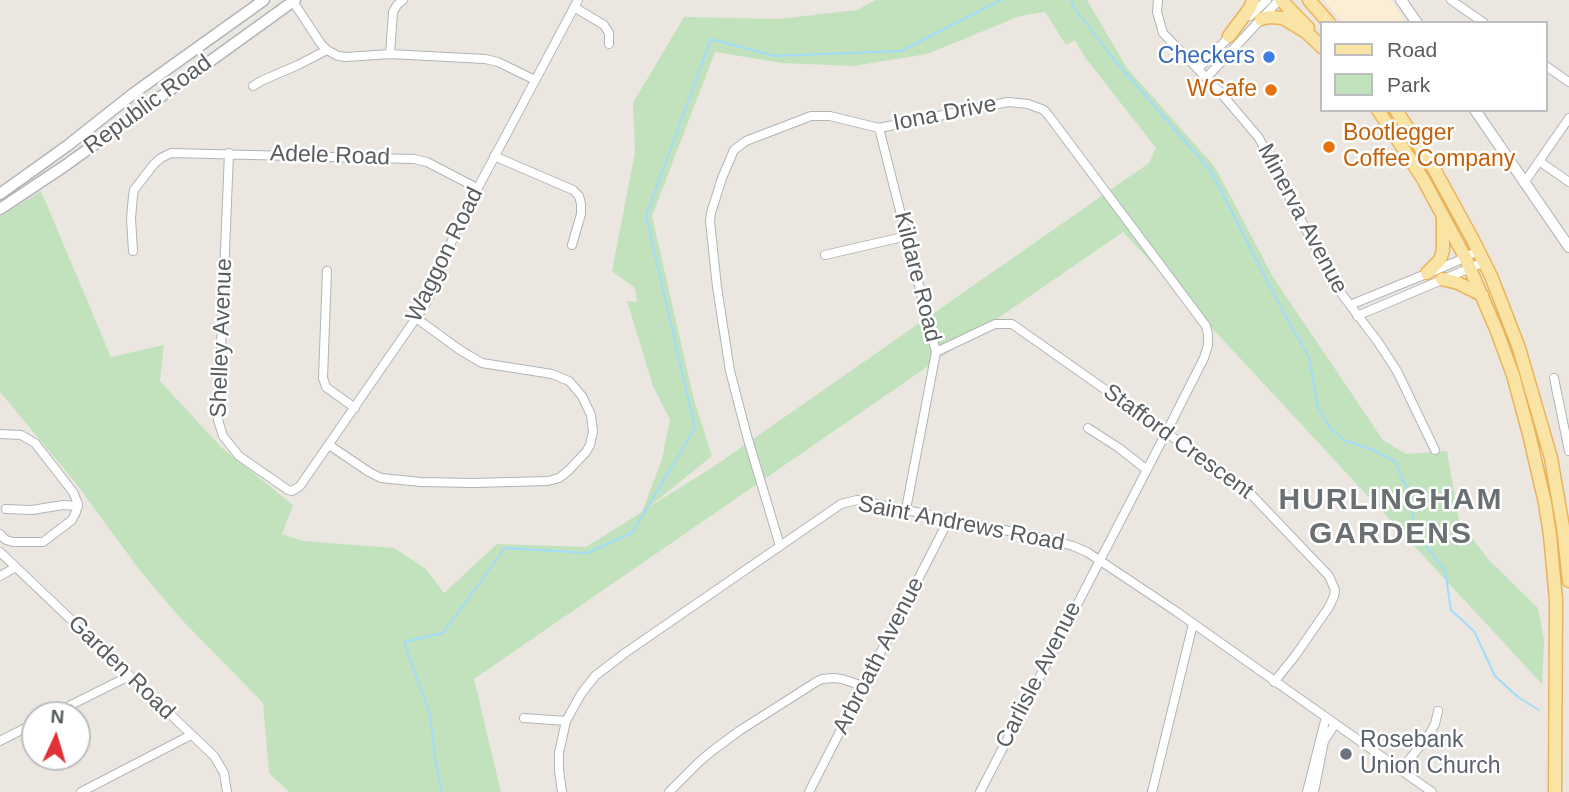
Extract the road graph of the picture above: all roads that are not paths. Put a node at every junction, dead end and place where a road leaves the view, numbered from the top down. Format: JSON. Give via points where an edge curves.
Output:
{"nodes":[{"id":1,"x":264,"y":0,"type":"edge"},
{"id":2,"x":293,"y":0,"type":"edge"},
{"id":3,"x":403,"y":0,"type":"edge"},
{"id":4,"x":1158,"y":0,"type":"edge"},
{"id":5,"x":1254,"y":0,"type":"edge"},
{"id":6,"x":1267,"y":0,"type":"edge"},
{"id":7,"x":1280,"y":0,"type":"edge"},
{"id":8,"x":1309,"y":0,"type":"edge"},
{"id":9,"x":1401,"y":0,"type":"edge"},
{"id":10,"x":1451,"y":0,"type":"edge"},
{"id":11,"x":576,"y":4,"type":"edge"},
{"id":12,"x":1261,"y":19,"type":"junction"},
{"id":13,"x":1327,"y":21,"type":"edge"},
{"id":14,"x":1416,"y":21,"type":"edge"},
{"id":15,"x":1481,"y":21,"type":"edge"},
{"id":16,"x":1230,"y":36,"type":"junction"},
{"id":17,"x":1320,"y":43,"type":"edge"},
{"id":18,"x":1320,"y":43,"type":"edge"},
{"id":19,"x":610,"y":44,"type":"dead end"},
{"id":20,"x":327,"y":50,"type":"junction"},
{"id":21,"x":390,"y":54,"type":"junction"},
{"id":22,"x":1548,"y":67,"type":"edge"},
{"id":23,"x":1199,"y":68,"type":"junction"},
{"id":24,"x":1207,"y":77,"type":"junction"},
{"id":25,"x":535,"y":80,"type":"junction"},
{"id":26,"x":1569,"y":82,"type":"edge"},
{"id":27,"x":253,"y":86,"type":"dead end"},
{"id":28,"x":1379,"y":112,"type":"edge"},
{"id":29,"x":1397,"y":112,"type":"edge"},
{"id":30,"x":1476,"y":112,"type":"edge"},
{"id":31,"x":1569,"y":118,"type":"edge"},
{"id":32,"x":879,"y":128,"type":"junction"},
{"id":33,"x":229,"y":153,"type":"junction"},
{"id":34,"x":494,"y":156,"type":"junction"},
{"id":35,"x":1539,"y":161,"type":"junction"},
{"id":36,"x":1569,"y":182,"type":"edge"},
{"id":37,"x":1524,"y":183,"type":"junction"},
{"id":38,"x":477,"y":188,"type":"junction"},
{"id":39,"x":0,"y":194,"type":"edge"},
{"id":40,"x":0,"y":209,"type":"edge"},
{"id":41,"x":1443,"y":214,"type":"junction"},
{"id":42,"x":907,"y":236,"type":"junction"},
{"id":43,"x":572,"y":245,"type":"dead end"},
{"id":44,"x":1569,"y":247,"type":"edge"},
{"id":45,"x":132,"y":251,"type":"dead end"},
{"id":46,"x":825,"y":255,"type":"dead end"},
{"id":47,"x":1481,"y":256,"type":"junction"},
{"id":48,"x":1468,"y":263,"type":"junction"},
{"id":49,"x":327,"y":271,"type":"dead end"},
{"id":50,"x":1427,"y":273,"type":"junction"},
{"id":51,"x":1442,"y":279,"type":"junction"},
{"id":52,"x":1482,"y":295,"type":"junction"},
{"id":53,"x":1350,"y":305,"type":"junction"},
{"id":54,"x":1357,"y":316,"type":"junction"},
{"id":55,"x":416,"y":318,"type":"junction"},
{"id":56,"x":936,"y":352,"type":"junction"},
{"id":57,"x":1554,"y":378,"type":"dead end"},
{"id":58,"x":355,"y":408,"type":"junction"},
{"id":59,"x":1088,"y":428,"type":"dead end"},
{"id":60,"x":1167,"y":431,"type":"junction"},
{"id":61,"x":0,"y":434,"type":"edge"},
{"id":62,"x":329,"y":444,"type":"junction"},
{"id":63,"x":1435,"y":450,"type":"dead end"},
{"id":64,"x":1569,"y":451,"type":"edge"},
{"id":65,"x":1147,"y":470,"type":"junction"},
{"id":66,"x":288,"y":490,"type":"joint"},
{"id":67,"x":78,"y":506,"type":"junction"},
{"id":68,"x":6,"y":509,"type":"dead end"},
{"id":69,"x":906,"y":509,"type":"junction"},
{"id":70,"x":948,"y":519,"type":"junction"},
{"id":71,"x":0,"y":534,"type":"edge"},
{"id":72,"x":780,"y":546,"type":"junction"},
{"id":73,"x":0,"y":552,"type":"edge"},
{"id":74,"x":1100,"y":559,"type":"junction"},
{"id":75,"x":16,"y":567,"type":"junction"},
{"id":76,"x":0,"y":576,"type":"edge"},
{"id":77,"x":1569,"y":581,"type":"edge"},
{"id":78,"x":1193,"y":624,"type":"junction"},
{"id":79,"x":129,"y":676,"type":"junction"},
{"id":80,"x":1274,"y":681,"type":"junction"},
{"id":81,"x":863,"y":686,"type":"junction"},
{"id":82,"x":79,"y":701,"type":"edge"},
{"id":83,"x":1438,"y":711,"type":"dead end"},
{"id":84,"x":1325,"y":717,"type":"junction"},
{"id":85,"x":524,"y":718,"type":"dead end"},
{"id":86,"x":566,"y":721,"type":"junction"},
{"id":87,"x":1335,"y":724,"type":"junction"},
{"id":88,"x":21,"y":730,"type":"edge"},
{"id":89,"x":191,"y":735,"type":"junction"},
{"id":90,"x":0,"y":741,"type":"edge"},
{"id":91,"x":1401,"y":770,"type":"junction"},
{"id":92,"x":1313,"y":786,"type":"edge"},
{"id":93,"x":81,"y":792,"type":"edge"},
{"id":94,"x":227,"y":792,"type":"edge"},
{"id":95,"x":562,"y":792,"type":"edge"},
{"id":96,"x":669,"y":792,"type":"edge"},
{"id":97,"x":809,"y":792,"type":"edge"},
{"id":98,"x":980,"y":792,"type":"edge"},
{"id":99,"x":1152,"y":792,"type":"edge"},
{"id":100,"x":1307,"y":792,"type":"edge"},
{"id":101,"x":1432,"y":792,"type":"edge"},
{"id":102,"x":1555,"y":792,"type":"edge"}],
"edges":[{"from":1,"to":39,"type":"main road","name":"Republic Road"},
{"from":2,"to":20,"type":"street"},
{"from":2,"to":40,"type":"main road","name":"Republic Road"},
{"from":3,"to":21,"type":"street","via":[[393,12]]},
{"from":4,"to":23,"type":"street","name":"Minerva Avenue","via":[[1163,33]]},
{"from":5,"to":16,"type":"main road"},
{"from":6,"to":16,"type":"street"},
{"from":7,"to":12,"type":"street"},
{"from":7,"to":17,"type":"main road"},
{"from":8,"to":13,"type":"main road"},
{"from":9,"to":14,"type":"street"},
{"from":10,"to":15,"type":"street"},
{"from":11,"to":19,"type":"street","via":[[604,25]]},
{"from":11,"to":25,"type":"street","name":"Waggon Road"},
{"from":12,"to":18,"type":"main road","via":[[1283,18]]},
{"from":12,"to":24,"type":"street"},
{"from":16,"to":23,"type":"street"},
{"from":20,"to":21,"type":"street","via":[[346,57]]},
{"from":20,"to":27,"type":"street"},
{"from":21,"to":25,"type":"street","via":[[485,58]]},
{"from":22,"to":26,"type":"street"},
{"from":23,"to":24,"type":"street","name":"Minerva Avenue"},
{"from":24,"to":53,"type":"street","name":"Minerva Avenue","via":[[1259,138],[1311,241]]},
{"from":25,"to":34,"type":"street","name":"Waggon Road"},
{"from":28,"to":41,"type":"main road"},
{"from":29,"to":47,"type":"main road"},
{"from":30,"to":37,"type":"street"},
{"from":31,"to":35,"type":"street"},
{"from":32,"to":42,"type":"street","name":"Kildare Road"},
{"from":32,"to":60,"type":"street","name":"Iona Drive","via":[[1008,102],[1044,110],[1207,329],[1204,358]]},
{"from":32,"to":72,"type":"street","name":"Iona Drive","via":[[810,116],[746,141],[734,150],[711,213],[730,370]]},
{"from":33,"to":38,"type":"street","name":"Adele Road","via":[[414,159]]},
{"from":33,"to":45,"type":"street","name":"Adele Road","via":[[166,154],[146,173],[134,190]]},
{"from":33,"to":66,"type":"street","name":"Shelley Avenue","via":[[218,420],[223,436],[239,456]]},
{"from":34,"to":38,"type":"street","name":"Waggon Road"},
{"from":34,"to":43,"type":"street","via":[[579,196],[581,214]]},
{"from":35,"to":36,"type":"street"},
{"from":35,"to":37,"type":"street"},
{"from":37,"to":44,"type":"street"},
{"from":38,"to":55,"type":"street","name":"Waggon Road"},
{"from":41,"to":48,"type":"main road"},
{"from":41,"to":50,"type":"main road","via":[[1443,250]]},
{"from":42,"to":46,"type":"street"},
{"from":42,"to":56,"type":"street","name":"Kildare Road"},
{"from":47,"to":48,"type":"street"},
{"from":47,"to":77,"type":"main road","via":[[1519,348],[1546,441]]},
{"from":48,"to":50,"type":"street"},
{"from":48,"to":51,"type":"street"},
{"from":48,"to":52,"type":"main road"},
{"from":49,"to":58,"type":"street","via":[[323,378],[326,387]]},
{"from":50,"to":53,"type":"street"},
{"from":51,"to":52,"type":"main road"},
{"from":51,"to":54,"type":"street"},
{"from":52,"to":102,"type":"main road","via":[[1517,388],[1550,535],[1556,600]]},
{"from":53,"to":54,"type":"street","name":"Minerva Avenue"},
{"from":54,"to":63,"type":"street","name":"Minerva Avenue","via":[[1397,371]]},
{"from":55,"to":58,"type":"street","name":"Waggon Road"},
{"from":55,"to":62,"type":"street","via":[[482,363],[552,374],[574,386],[591,415],[593,432],[586,452],[559,478],[473,483],[386,479]]},
{"from":56,"to":60,"type":"street","name":"Stafford Crescent","via":[[995,324],[1012,324]]},
{"from":56,"to":69,"type":"street","name":"Kildare Road"},
{"from":57,"to":64,"type":"street"},
{"from":58,"to":62,"type":"street","name":"Waggon Road"},
{"from":59,"to":65,"type":"street"},
{"from":60,"to":65,"type":"street","name":"Iona Drive"},
{"from":60,"to":80,"type":"street","name":"Stafford Crescent","via":[[1245,488],[1333,583],[1329,607]]},
{"from":61,"to":67,"type":"street","via":[[21,435],[35,443],[73,492]]},
{"from":62,"to":66,"type":"street","name":"Waggon Road","via":[[298,489]]},
{"from":65,"to":74,"type":"street","name":"Iona Drive"},
{"from":67,"to":68,"type":"street"},
{"from":67,"to":71,"type":"street","via":[[72,520],[40,542],[8,541]]},
{"from":69,"to":70,"type":"street","name":"Saint Andrews Road"},
{"from":69,"to":72,"type":"street","name":"Saint Andrews Road","via":[[847,502]]},
{"from":70,"to":74,"type":"street","name":"Saint Andrews Road","via":[[1073,546]]},
{"from":70,"to":81,"type":"street","name":"Arbroath Avenue"},
{"from":72,"to":86,"type":"street","name":"Saint Andrews Road","via":[[605,667],[587,685]]},
{"from":73,"to":75,"type":"street","name":"Garden Road"},
{"from":74,"to":78,"type":"street","name":"Saint Andrews Road"},
{"from":74,"to":98,"type":"street","name":"Carlisle Avenue"},
{"from":75,"to":76,"type":"street"},
{"from":75,"to":79,"type":"street","name":"Garden Road"},
{"from":78,"to":80,"type":"street","name":"Saint Andrews Road"},
{"from":78,"to":99,"type":"street"},
{"from":79,"to":82,"type":"street"},
{"from":79,"to":89,"type":"street","name":"Garden Road"},
{"from":80,"to":84,"type":"street","name":"Saint Andrews Road"},
{"from":81,"to":96,"type":"street","via":[[822,678],[712,751]]},
{"from":81,"to":97,"type":"street","name":"Arbroath Avenue"},
{"from":83,"to":91,"type":"street","via":[[1429,735]]},
{"from":84,"to":87,"type":"street","name":"Saint Andrews Road"},
{"from":84,"to":92,"type":"street"},
{"from":85,"to":86,"type":"street"},
{"from":86,"to":95,"type":"street","name":"Saint Andrews Road","via":[[558,770]]},
{"from":87,"to":91,"type":"street","name":"Saint Andrews Road"},
{"from":87,"to":92,"type":"street","via":[[1324,741]]},
{"from":88,"to":90,"type":"street"},
{"from":89,"to":93,"type":"street"},
{"from":89,"to":94,"type":"street","name":"Garden Road","via":[[221,766]]},
{"from":91,"to":101,"type":"street","name":"Saint Andrews Road"},
{"from":92,"to":100,"type":"street"}]}
